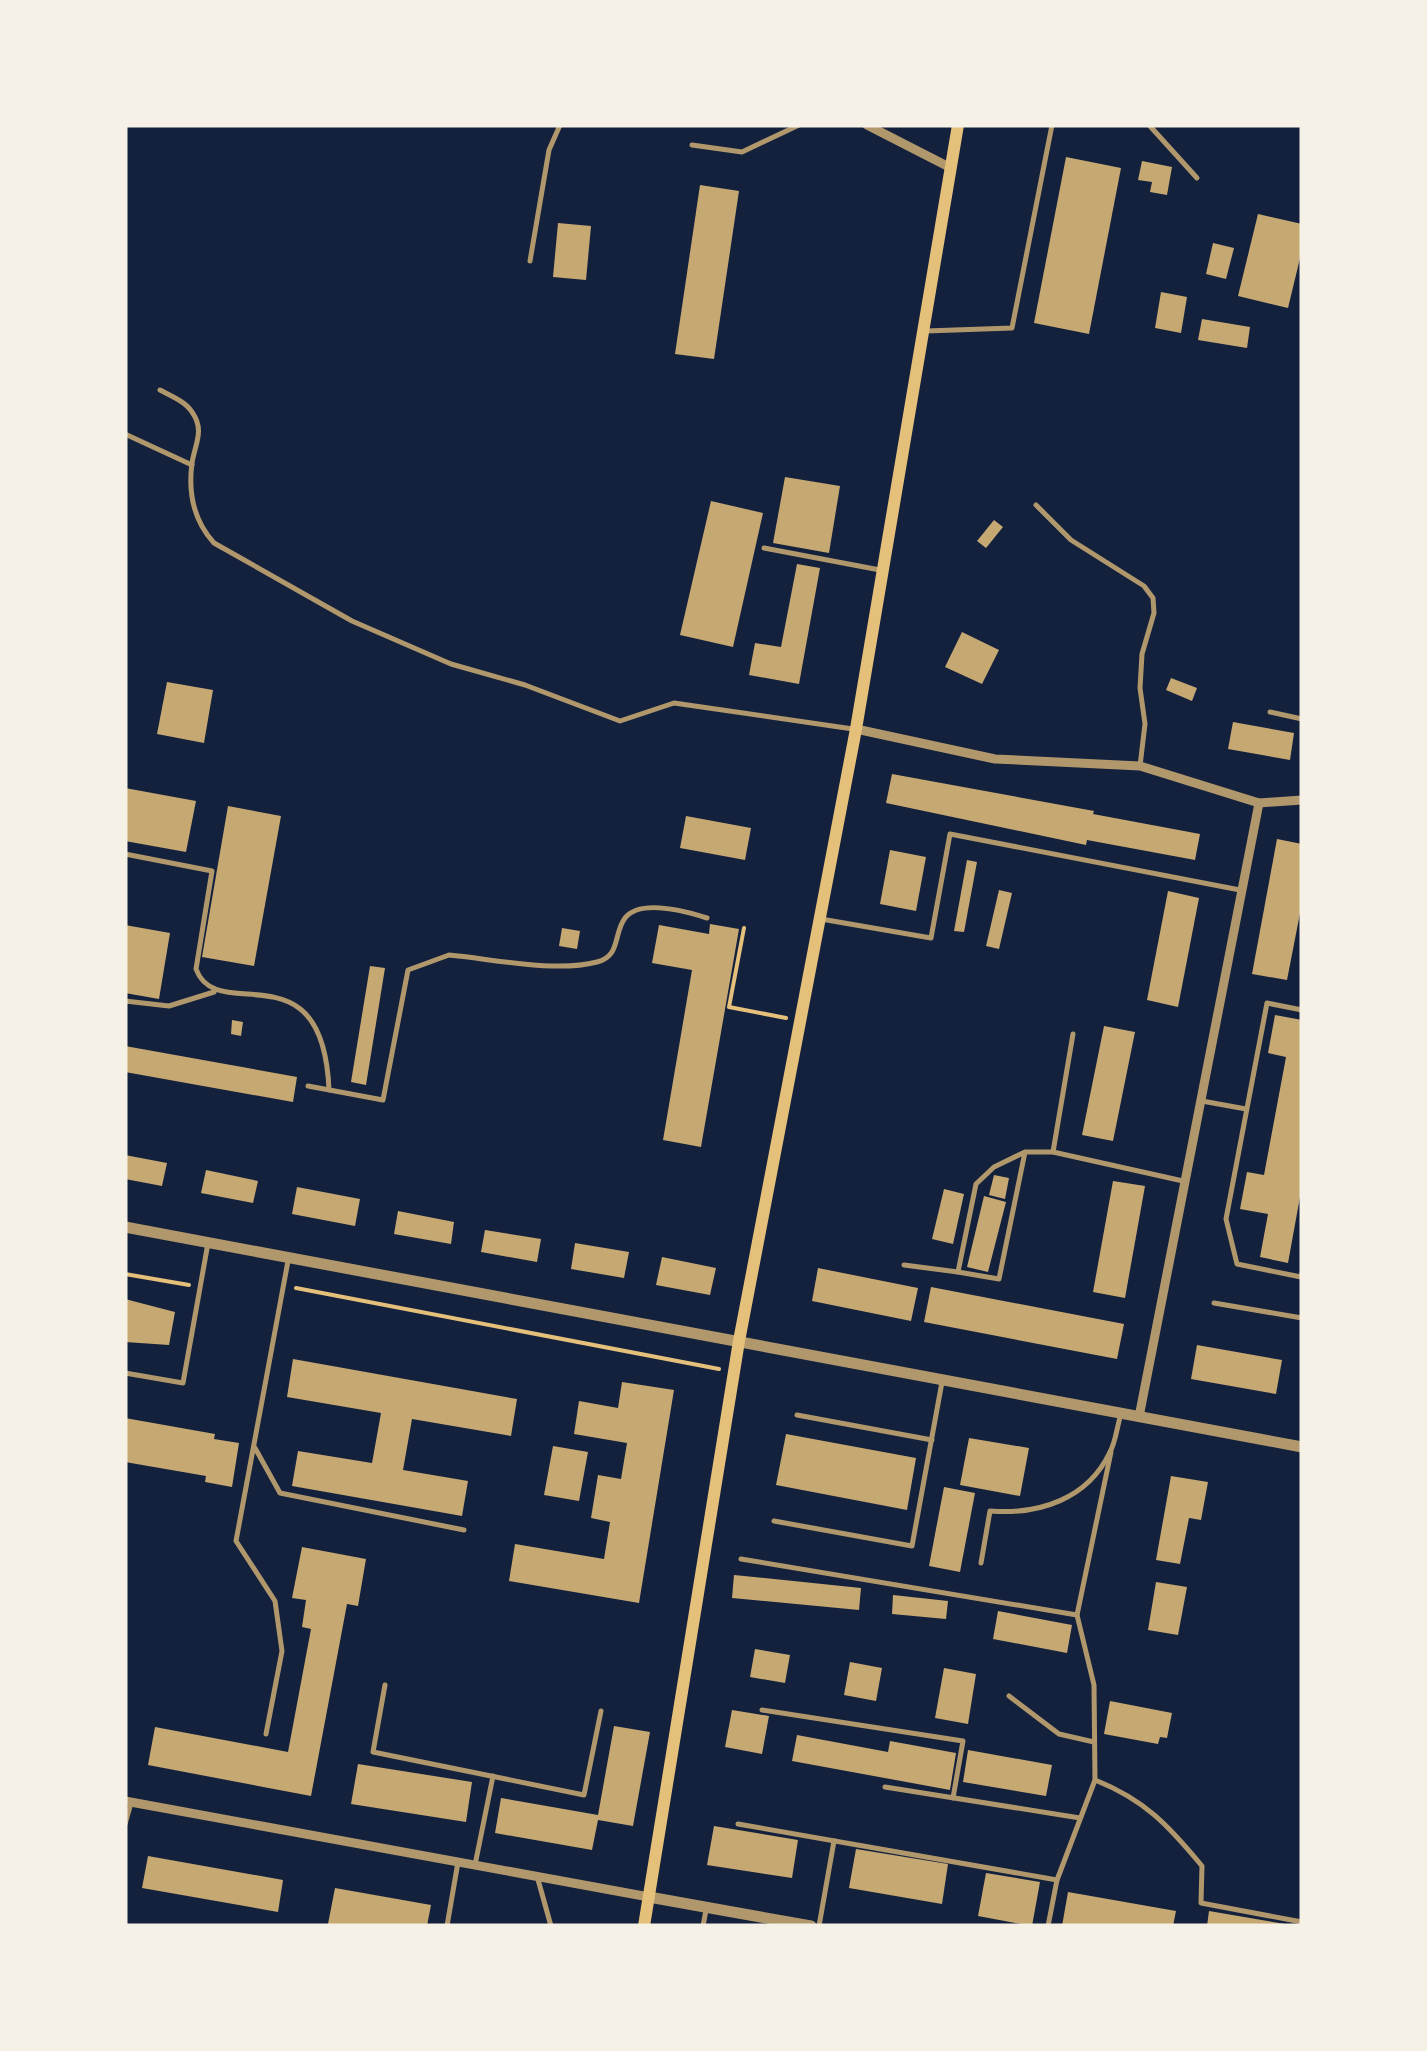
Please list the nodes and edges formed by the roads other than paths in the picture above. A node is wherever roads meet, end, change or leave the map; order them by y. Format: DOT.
graph roads {
  1 [pos="560,125"];
  2 [pos="798,125"];
  3 [pos="867,125"];
  4 [pos="958,125"];
  5 [pos="1052,125"];
  6 [pos="1149,125"];
  7 [pos="692,145"];
  8 [pos="951,168"];
  9 [pos="1198,178"];
  10 [pos="530,262"];
  11 [pos="923,331"];
  12 [pos="160,390"];
  13 [pos="125,434"];
  14 [pos="192,465"];
  15 [pos="1036,505"];
  16 [pos="764,548"];
  17 [pos="883,570"];
  18 [pos="1270,712"];
  19 [pos="1302,719"];
  20 [pos="856,730"];
  21 [pos="1140,766"];
  22 [pos="1302,800"];
  23 [pos="1259,803"];
  24 [pos="125,854"];
  25 [pos="1240,890"];
  26 [pos="708,918"];
  27 [pos="820,918"];
  28 [pos="216,992"];
  29 [pos="125,1001"];
  30 [pos="1302,1010"];
  31 [pos="1073,1034"];
  32 [pos="308,1086"];
  33 [pos="328,1090"];
  34 [pos="1202,1102"];
  35 [pos="1246,1109"];
  36 [pos="1025,1152"];
  37 [pos="1053,1152"];
  38 [pos="1186,1182"];
  39 [pos="125,1227"];
  40 [pos="208,1242"];
  41 [pos="288,1258"];
  42 [pos="904,1265"];
  43 [pos="958,1272"];
  44 [pos="1302,1273"];
  45 [pos="1214,1303"];
  46 [pos="1302,1318"];
  47 [pos="738,1341"];
  48 [pos="125,1373"];
  49 [pos="942,1381"];
  50 [pos="1121,1414"];
  51 [pos="797,1415"];
  52 [pos="1139,1416"];
  53 [pos="932,1440"];
  54 [pos="254,1445"];
  55 [pos="1302,1447"];
  56 [pos="1110,1452"];
  57 [pos="774,1521"];
  58 [pos="464,1530"];
  59 [pos="741,1559"];
  60 [pos="981,1563"];
  61 [pos="1076,1616"];
  62 [pos="385,1685"];
  63 [pos="1009,1696"];
  64 [pos="762,1710"];
  65 [pos="602,1711"];
  66 [pos="266,1734"];
  67 [pos="1094,1742"];
  68 [pos="493,1776"];
  69 [pos="1095,1780"];
  70 [pos="884,1788"];
  71 [pos="953,1798"];
  72 [pos="128,1802"];
  73 [pos="1080,1818"];
  74 [pos="125,1824"];
  75 [pos="738,1824"];
  76 [pos="834,1841"];
  77 [pos="458,1862"];
  78 [pos="475,1865"];
  79 [pos="536,1876"];
  80 [pos="1057,1880"];
  81 [pos="649,1896"];
  82 [pos="707,1907"];
  83 [pos="1302,1922"];
  84 [pos="447,1926"];
  85 [pos="551,1926"];
  86 [pos="644,1926"];
  87 [pos="703,1926"];
  88 [pos="811,1926"];
  89 [pos="819,1926"];
  90 [pos="1048,1926"];
  1 -- 10 [label="lane"];
  2 -- 7 [label="lane"];
  3 -- 8 [label="street"];
  4 -- 8 [label="main road"];
  5 -- 11 [label="lane"];
  6 -- 9 [label="lane"];
  8 -- 11 [label="main road"];
  11 -- 17 [label="main road"];
  12 -- 14 [label="lane"];
  13 -- 14 [label="lane"];
  14 -- 20 [label="lane"];
  15 -- 21 [label="lane"];
  16 -- 17 [label="lane"];
  17 -- 20 [label="main road"];
  18 -- 19 [label="lane"];
  20 -- 21 [label="street"];
  20 -- 27 [label="main road"];
  21 -- 23 [label="street"];
  22 -- 23 [label="street"];
  23 -- 25 [label="street"];
  24 -- 28 [label="lane"];
  25 -- 27 [label="lane"];
  25 -- 34 [label="street"];
  26 -- 33 [label="lane"];
  27 -- 47 [label="main road"];
  28 -- 29 [label="lane"];
  28 -- 33 [label="lane"];
  30 -- 35 [label="lane"];
  31 -- 37 [label="lane"];
  32 -- 33 [label="lane"];
  34 -- 35 [label="lane"];
  34 -- 38 [label="street"];
  35 -- 44 [label="lane"];
  36 -- 37 [label="lane"];
  36 -- 43 [label="lane"];
  36 -- 43 [label="lane"];
  37 -- 38 [label="lane"];
  38 -- 52 [label="street"];
  39 -- 40 [label="street"];
  40 -- 41 [label="street"];
  40 -- 48 [label="lane"];
  41 -- 47 [label="street"];
  41 -- 54 [label="lane"];
  42 -- 43 [label="lane"];
  45 -- 46 [label="lane"];
  47 -- 49 [label="street"];
  47 -- 81 [label="main road"];
  49 -- 50 [label="street"];
  49 -- 53 [label="lane"];
  50 -- 52 [label="street"];
  50 -- 56 [label="lane"];
  51 -- 53 [label="lane"];
  52 -- 55 [label="street"];
  53 -- 57 [label="lane"];
  54 -- 58 [label="lane"];
  54 -- 66 [label="lane"];
  56 -- 60 [label="lane"];
  56 -- 61 [label="lane"];
  59 -- 61 [label="lane"];
  61 -- 67 [label="lane"];
  62 -- 68 [label="lane"];
  63 -- 67 [label="lane"];
  64 -- 71 [label="lane"];
  65 -- 68 [label="lane"];
  67 -- 69 [label="lane"];
  68 -- 78 [label="lane"];
  69 -- 73 [label="lane"];
  69 -- 83 [label="lane"];
  70 -- 71 [label="lane"];
  71 -- 73 [label="lane"];
  72 -- 74 [label="lane"];
  72 -- 77 [label="street"];
  73 -- 80 [label="lane"];
  75 -- 76 [label="lane"];
  76 -- 80 [label="lane"];
  76 -- 89 [label="lane"];
  77 -- 78 [label="street"];
  77 -- 84 [label="lane"];
  78 -- 79 [label="street"];
  79 -- 81 [label="street"];
  79 -- 85 [label="lane"];
  80 -- 90 [label="lane"];
  81 -- 82 [label="street"];
  81 -- 86 [label="main road"];
  82 -- 87 [label="lane"];
  82 -- 88 [label="street"];
}
